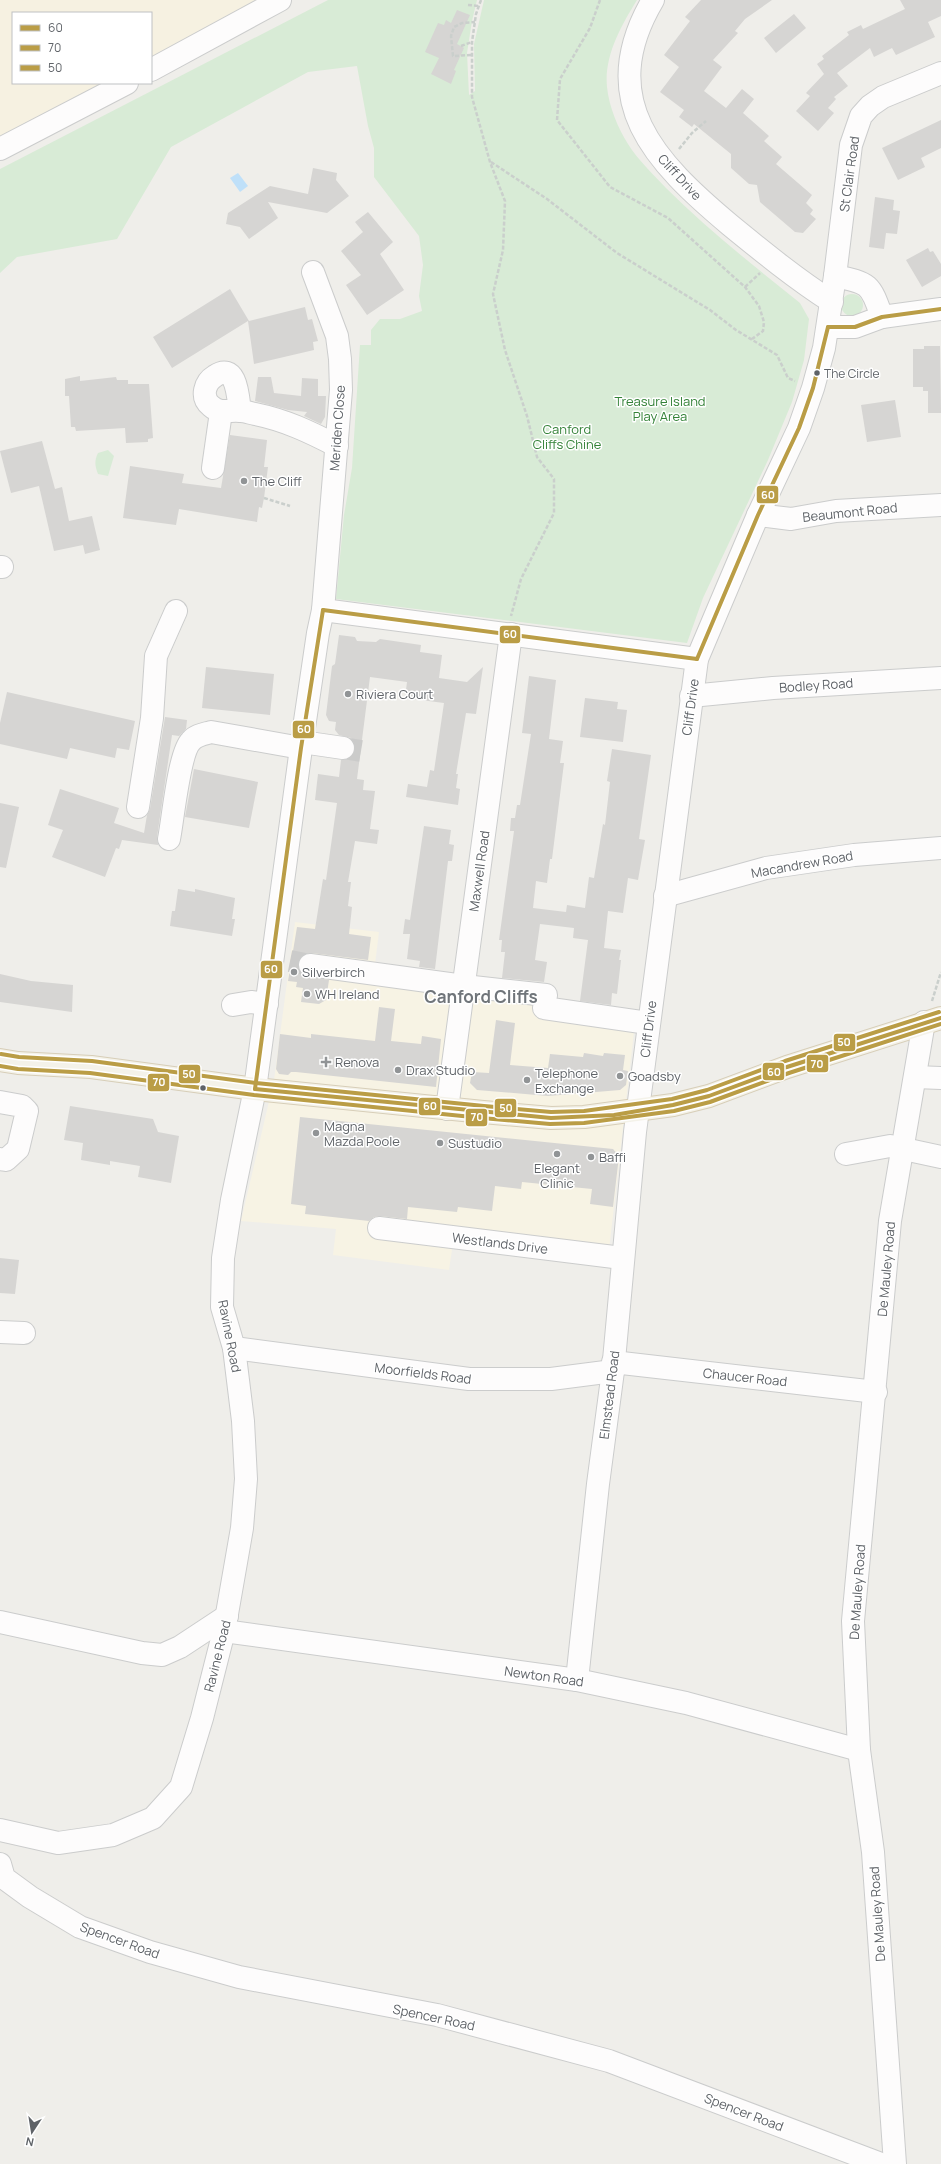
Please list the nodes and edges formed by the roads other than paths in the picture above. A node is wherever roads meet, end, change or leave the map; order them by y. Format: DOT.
graph roads {
  1 [pos="280,0"];
  2 [pos="653,0"];
  3 [pos="152,69"];
  4 [pos="941,73"];
  5 [pos="125,84"];
  6 [pos="0,149"];
  7 [pos="313,272"];
  8 [pos="834,276"];
  9 [pos="832,302"];
  10 [pos="941,309"];
  11 [pos="882,317"];
  12 [pos="828,327"];
  13 [pos="337,446"];
  14 [pos="213,468"];
  15 [pos="941,505"];
  16 [pos="758,515"];
  17 [pos="321,602"];
  18 [pos="176,611"];
  19 [pos="512,634"];
  20 [pos="697,659"];
  21 [pos="941,678"];
  22 [pos="691,696"];
  23 [pos="301,745"];
  24 [pos="343,748"];
  25 [pos="138,807"];
  26 [pos="169,839"];
  27 [pos="941,848"];
  28 [pos="665,896"];
  29 [pos="291,962"];
  30 [pos="464,986"];
  31 [pos="267,1004"];
  32 [pos="233,1005"];
  33 [pos="933,1020"];
  34 [pos="648,1023"];
  35 [pos="0,1060"];
  36 [pos="915,1077"];
  37 [pos="941,1078"];
  38 [pos="255,1089"];
  39 [pos="0,1102"];
  40 [pos="447,1109"];
  41 [pos="637,1110"];
  42 [pos="903,1149"];
  43 [pos="846,1154"];
  44 [pos="0,1158"];
  45 [pos="941,1158"];
  46 [pos="379,1228"];
  47 [pos="622,1258"];
  48 [pos="0,1332"];
  49 [pos="24,1333"];
  50 [pos="234,1348"];
  51 [pos="613,1366"];
  52 [pos="876,1392"];
  53 [pos="0,1622"];
  54 [pos="225,1624"];
  55 [pos="577,1680"];
  56 [pos="859,1750"];
  57 [pos="0,1830"];
  58 [pos="0,1864"];
  59 [pos="882,2164"];
  60 [pos="895,2164"];
  1 -- 3 [label="street"];
  2 -- 9 [label="street, Cliff Drive"];
  4 -- 8 [label="street, St Clair Road"];
  5 -- 6 [label="street"];
  7 -- 13 [label="street, Meriden Close"];
  8 -- 9 [label="street"];
  8 -- 11 [label="street"];
  9 -- 12 [label="street"];
  10 -- 11 [label="street"];
  11 -- 12 [label="street"];
  12 -- 16 [label="street, Cliff Drive"];
  13 -- 14 [label="street"];
  13 -- 17 [label="street, Meriden Close"];
  15 -- 16 [label="street, Beaumont Road"];
  16 -- 20 [label="street, Cliff Drive"];
  17 -- 19 [label="street"];
  17 -- 23 [label="street, Ravine Road"];
  18 -- 25 [label="street"];
  19 -- 20 [label="street"];
  19 -- 30 [label="street, Maxwell Road"];
  20 -- 22 [label="street, Cliff Drive"];
  21 -- 22 [label="street, Bodley Road"];
  22 -- 28 [label="street, Cliff Drive"];
  23 -- 24 [label="street"];
  23 -- 26 [label="street"];
  23 -- 29 [label="street, Ravine Road"];
  27 -- 28 [label="street, Macandrew Road"];
  28 -- 34 [label="street, Cliff Drive"];
  29 -- 30 [label="street"];
  29 -- 31 [label="street, Ravine Road"];
  30 -- 34 [label="street"];
  30 -- 40 [label="street, Maxwell Road"];
  31 -- 32 [label="street"];
  31 -- 38 [label="street, Ravine Road"];
  33 -- 36 [label="street, De Mauley Road"];
  33 -- 41 [label="main road"];
  34 -- 41 [label="street, Cliff Drive"];
  35 -- 38 [label="main road"];
  36 -- 37 [label="street"];
  36 -- 42 [label="street, De Mauley Road"];
  38 -- 40 [label="main road"];
  38 -- 50 [label="street, Ravine Road"];
  39 -- 44 [label="street"];
  40 -- 41 [label="main road"];
  41 -- 47 [label="street, Elmstead Road"];
  42 -- 43 [label="street"];
  42 -- 45 [label="street"];
  42 -- 52 [label="street, De Mauley Road"];
  46 -- 47 [label="street, Westlands Drive"];
  47 -- 51 [label="street, Elmstead Road"];
  48 -- 49 [label="street"];
  50 -- 51 [label="street, Moorfields Road"];
  50 -- 54 [label="street, Ravine Road"];
  51 -- 52 [label="street, Chaucer Road"];
  51 -- 55 [label="street, Elmstead Road"];
  52 -- 56 [label="street, De Mauley Road"];
  53 -- 54 [label="street"];
  54 -- 55 [label="street, Newton Road"];
  54 -- 57 [label="street, Ravine Road"];
  55 -- 56 [label="street, Newton Road"];
  56 -- 60 [label="street, De Mauley Road"];
  58 -- 59 [label="street, Spencer Road"];
}
